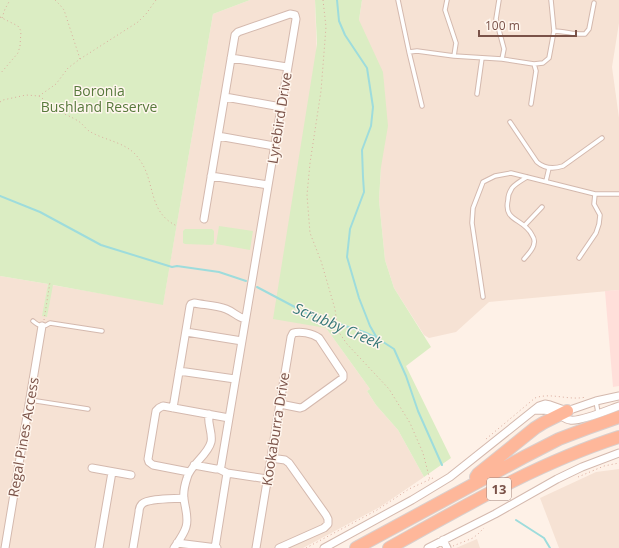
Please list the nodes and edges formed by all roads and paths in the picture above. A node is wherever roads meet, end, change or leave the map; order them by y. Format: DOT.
graph roads {
  1 [pos="10,0"];
  2 [pos="55,0"];
  3 [pos="156,0"];
  4 [pos="323,0"];
  5 [pos="398,0"];
  6 [pos="447,0"];
  7 [pos="499,0"];
  8 [pos="551,0"];
  9 [pos="594,3"];
  10 [pos="1,18"];
  11 [pos="554,31"];
  12 [pos="409,52"];
  13 [pos="454,56"];
  14 [pos="231,58"];
  15 [pos="482,58"];
  16 [pos="502,58"];
  17 [pos="80,59"];
  18 [pos="534,64"];
  19 [pos="288,67"];
  20 [pos="0,74"];
  21 [pos="477,94"];
  22 [pos="39,96"];
  23 [pos="225,97"];
  24 [pos="0,102"];
  25 [pos="531,104"];
  26 [pos="422,106"];
  27 [pos="281,107"];
  28 [pos="510,122"];
  29 [pos="218,136"];
  30 [pos="602,138"];
  31 [pos="274,146"];
  32 [pos="549,168"];
  33 [pos="211,176"];
  34 [pos="527,177"];
  35 [pos="546,181"];
  36 [pos="268,185"];
  37 [pos="595,194"];
  38 [pos="619,194"];
  39 [pos="542,207"];
  40 [pos="204,219"];
  41 [pos="525,225"];
  42 [pos="177,226"];
  43 [pos="524,258"];
  44 [pos="578,258"];
  45 [pos="50,282"];
  46 [pos="483,297"];
  47 [pos="246,319"];
  48 [pos="33,321"];
  49 [pos="42,326"];
  50 [pos="102,331"];
  51 [pos="186,332"];
  52 [pos="242,341"];
  53 [pos="179,370"];
  54 [pos="235,379"];
  55 [pos="619,396"];
  56 [pos="30,400"];
  57 [pos="596,401"];
  58 [pos="280,404"];
  59 [pos="619,406"];
  60 [pos="173,408"];
  61 [pos="88,409"];
  62 [pos="563,413"];
  63 [pos="598,413"];
  64 [pos="208,414"];
  65 [pos="619,417"];
  66 [pos="229,418"];
  67 [pos="619,437"];
  68 [pos="619,453"];
  69 [pos="271,458"];
  70 [pos="619,463"];
  71 [pos="194,465"];
  72 [pos="92,468"];
  73 [pos="219,468"];
  74 [pos="112,472"];
  75 [pos="189,472"];
  76 [pos="227,473"];
  77 [pos="132,475"];
  78 [pos="579,477"];
  79 [pos="267,479"];
  80 [pos="472,485"];
  81 [pos="184,498"];
  82 [pos="485,527"];
  83 [pos="444,540"];
  84 [pos="176,545"];
  85 [pos="5,548"];
  86 [pos="99,548"];
  87 [pos="134,548"];
  88 [pos="216,548"];
  89 [pos="256,548"];
  90 [pos="279,548"];
  91 [pos="306,548"];
  92 [pos="324,548"];
  93 [pos="356,548"];
  94 [pos="389,548"];
  95 [pos="428,548"];
  96 [pos="448,548"];
  1 -- 10 [label="path"];
  2 -- 17 [label="path"];
  3 -- 17 [label="path"];
  4 -- 91 [label="path"];
  5 -- 12 [label="lane"];
  6 -- 13 [label="lane"];
  7 -- 16 [label="lane"];
  8 -- 11 [label="lane"];
  9 -- 11 [label="lane"];
  10 -- 20 [label="path"];
  11 -- 18 [label="lane"];
  12 -- 13 [label="lane"];
  12 -- 26 [label="lane"];
  13 -- 15 [label="lane"];
  14 -- 19 [label="street"];
  14 -- 19 [label="street, Lyrebird Drive"];
  14 -- 23 [label="street, Lyrebird Drive"];
  15 -- 16 [label="lane"];
  15 -- 21 [label="lane"];
  16 -- 18 [label="lane"];
  17 -- 22 [label="path"];
  18 -- 25 [label="lane"];
  19 -- 27 [label="street, Lyrebird Drive"];
  22 -- 24 [label="path"];
  22 -- 42 [label="path"];
  23 -- 27 [label="street"];
  23 -- 29 [label="street, Lyrebird Drive"];
  27 -- 31 [label="street, Lyrebird Drive"];
  28 -- 32 [label="lane"];
  29 -- 31 [label="street"];
  29 -- 33 [label="street, Lyrebird Drive"];
  30 -- 32 [label="lane"];
  31 -- 36 [label="street, Lyrebird Drive"];
  32 -- 35 [label="lane"];
  33 -- 36 [label="street"];
  33 -- 40 [label="street, Lyrebird Drive"];
  34 -- 35 [label="lane"];
  34 -- 41 [label="lane"];
  34 -- 46 [label="lane"];
  35 -- 37 [label="lane"];
  36 -- 47 [label="street, Lyrebird Drive"];
  37 -- 38 [label="lane"];
  37 -- 44 [label="lane"];
  39 -- 41 [label="lane"];
  41 -- 43 [label="lane"];
  45 -- 49 [label="path"];
  47 -- 51 [label="street"];
  47 -- 52 [label="street, Lyrebird Drive"];
  48 -- 49 [label="lane"];
  49 -- 50 [label="lane"];
  49 -- 56 [label="street, Regal Pines Access"];
  51 -- 52 [label="street"];
  51 -- 53 [label="street"];
  52 -- 54 [label="street, Lyrebird Drive"];
  53 -- 54 [label="street"];
  53 -- 60 [label="street"];
  54 -- 66 [label="street, Lyrebird Drive"];
  55 -- 57 [label="street"];
  56 -- 61 [label="lane"];
  56 -- 85 [label="street, Regal Pines Access"];
  57 -- 62 [label="street"];
  57 -- 63 [label="lane"];
  58 -- 58 [label="street, Kookaburra Drive"];
  58 -- 69 [label="street, Kookaburra Drive"];
  59 -- 63 [label="street"];
  60 -- 64 [label="street"];
  60 -- 75 [label="street"];
  62 -- 63 [label="street"];
  62 -- 80 [label="highway"];
  62 -- 92 [label="street"];
  64 -- 66 [label="street"];
  64 -- 71 [label="street"];
  65 -- 80 [label="highway, 13"];
  66 -- 73 [label="street, Lyrebird Drive"];
  67 -- 94 [label="highway, 13"];
  68 -- 83 [label="street"];
  69 -- 79 [label="street, Kookaburra Drive"];
  69 -- 90 [label="street"];
  70 -- 78 [label="path"];
  71 -- 73 [label="street"];
  71 -- 75 [label="street"];
  72 -- 74 [label="street"];
  73 -- 76 [label="street"];
  74 -- 77 [label="street"];
  74 -- 86 [label="street"];
  75 -- 81 [label="street"];
  76 -- 79 [label="street"];
  76 -- 88 [label="street"];
  79 -- 89 [label="street, Kookaburra Drive"];
  80 -- 93 [label="highway, 13"];
  81 -- 84 [label="street"];
  81 -- 87 [label="street"];
  82 -- 96 [label="path"];
  83 -- 95 [label="street"];
  83 -- 96 [label="street"];
  84 -- 88 [label="street"];
}
